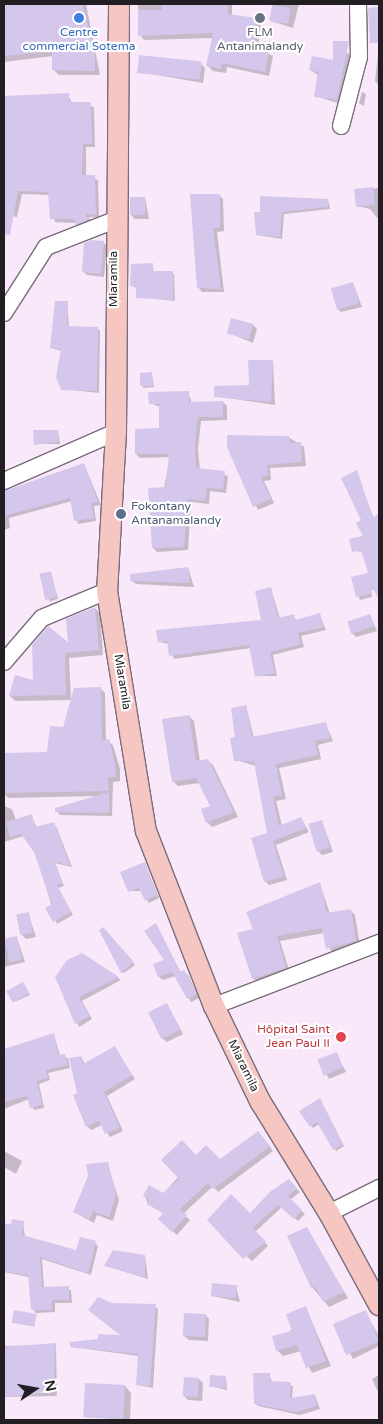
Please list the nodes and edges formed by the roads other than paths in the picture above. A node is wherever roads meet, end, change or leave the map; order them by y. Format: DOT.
graph roads {
  1 [pos="119,4"];
  2 [pos="358,4"];
  3 [pos="341,126"];
  4 [pos="114,220"];
  5 [pos="4,313"];
  6 [pos="116,432"];
  7 [pos="4,481"];
  8 [pos="107,591"];
  9 [pos="4,662"];
  10 [pos="379,943"];
  11 [pos="214,1006"];
  12 [pos="379,1188"];
  13 [pos="329,1212"];
  14 [pos="379,1305"];
  1 -- 4 [label="main road, Miaramila"];
  2 -- 3 [label="street"];
  4 -- 5 [label="street"];
  4 -- 6 [label="main road, Miaramila"];
  6 -- 7 [label="street"];
  6 -- 8 [label="main road, Miaramila"];
  8 -- 9 [label="street"];
  8 -- 11 [label="main road, Miaramila"];
  10 -- 11 [label="street"];
  11 -- 13 [label="main road, Miaramila"];
  12 -- 13 [label="street"];
  13 -- 14 [label="main road, Miaramila"];
}
